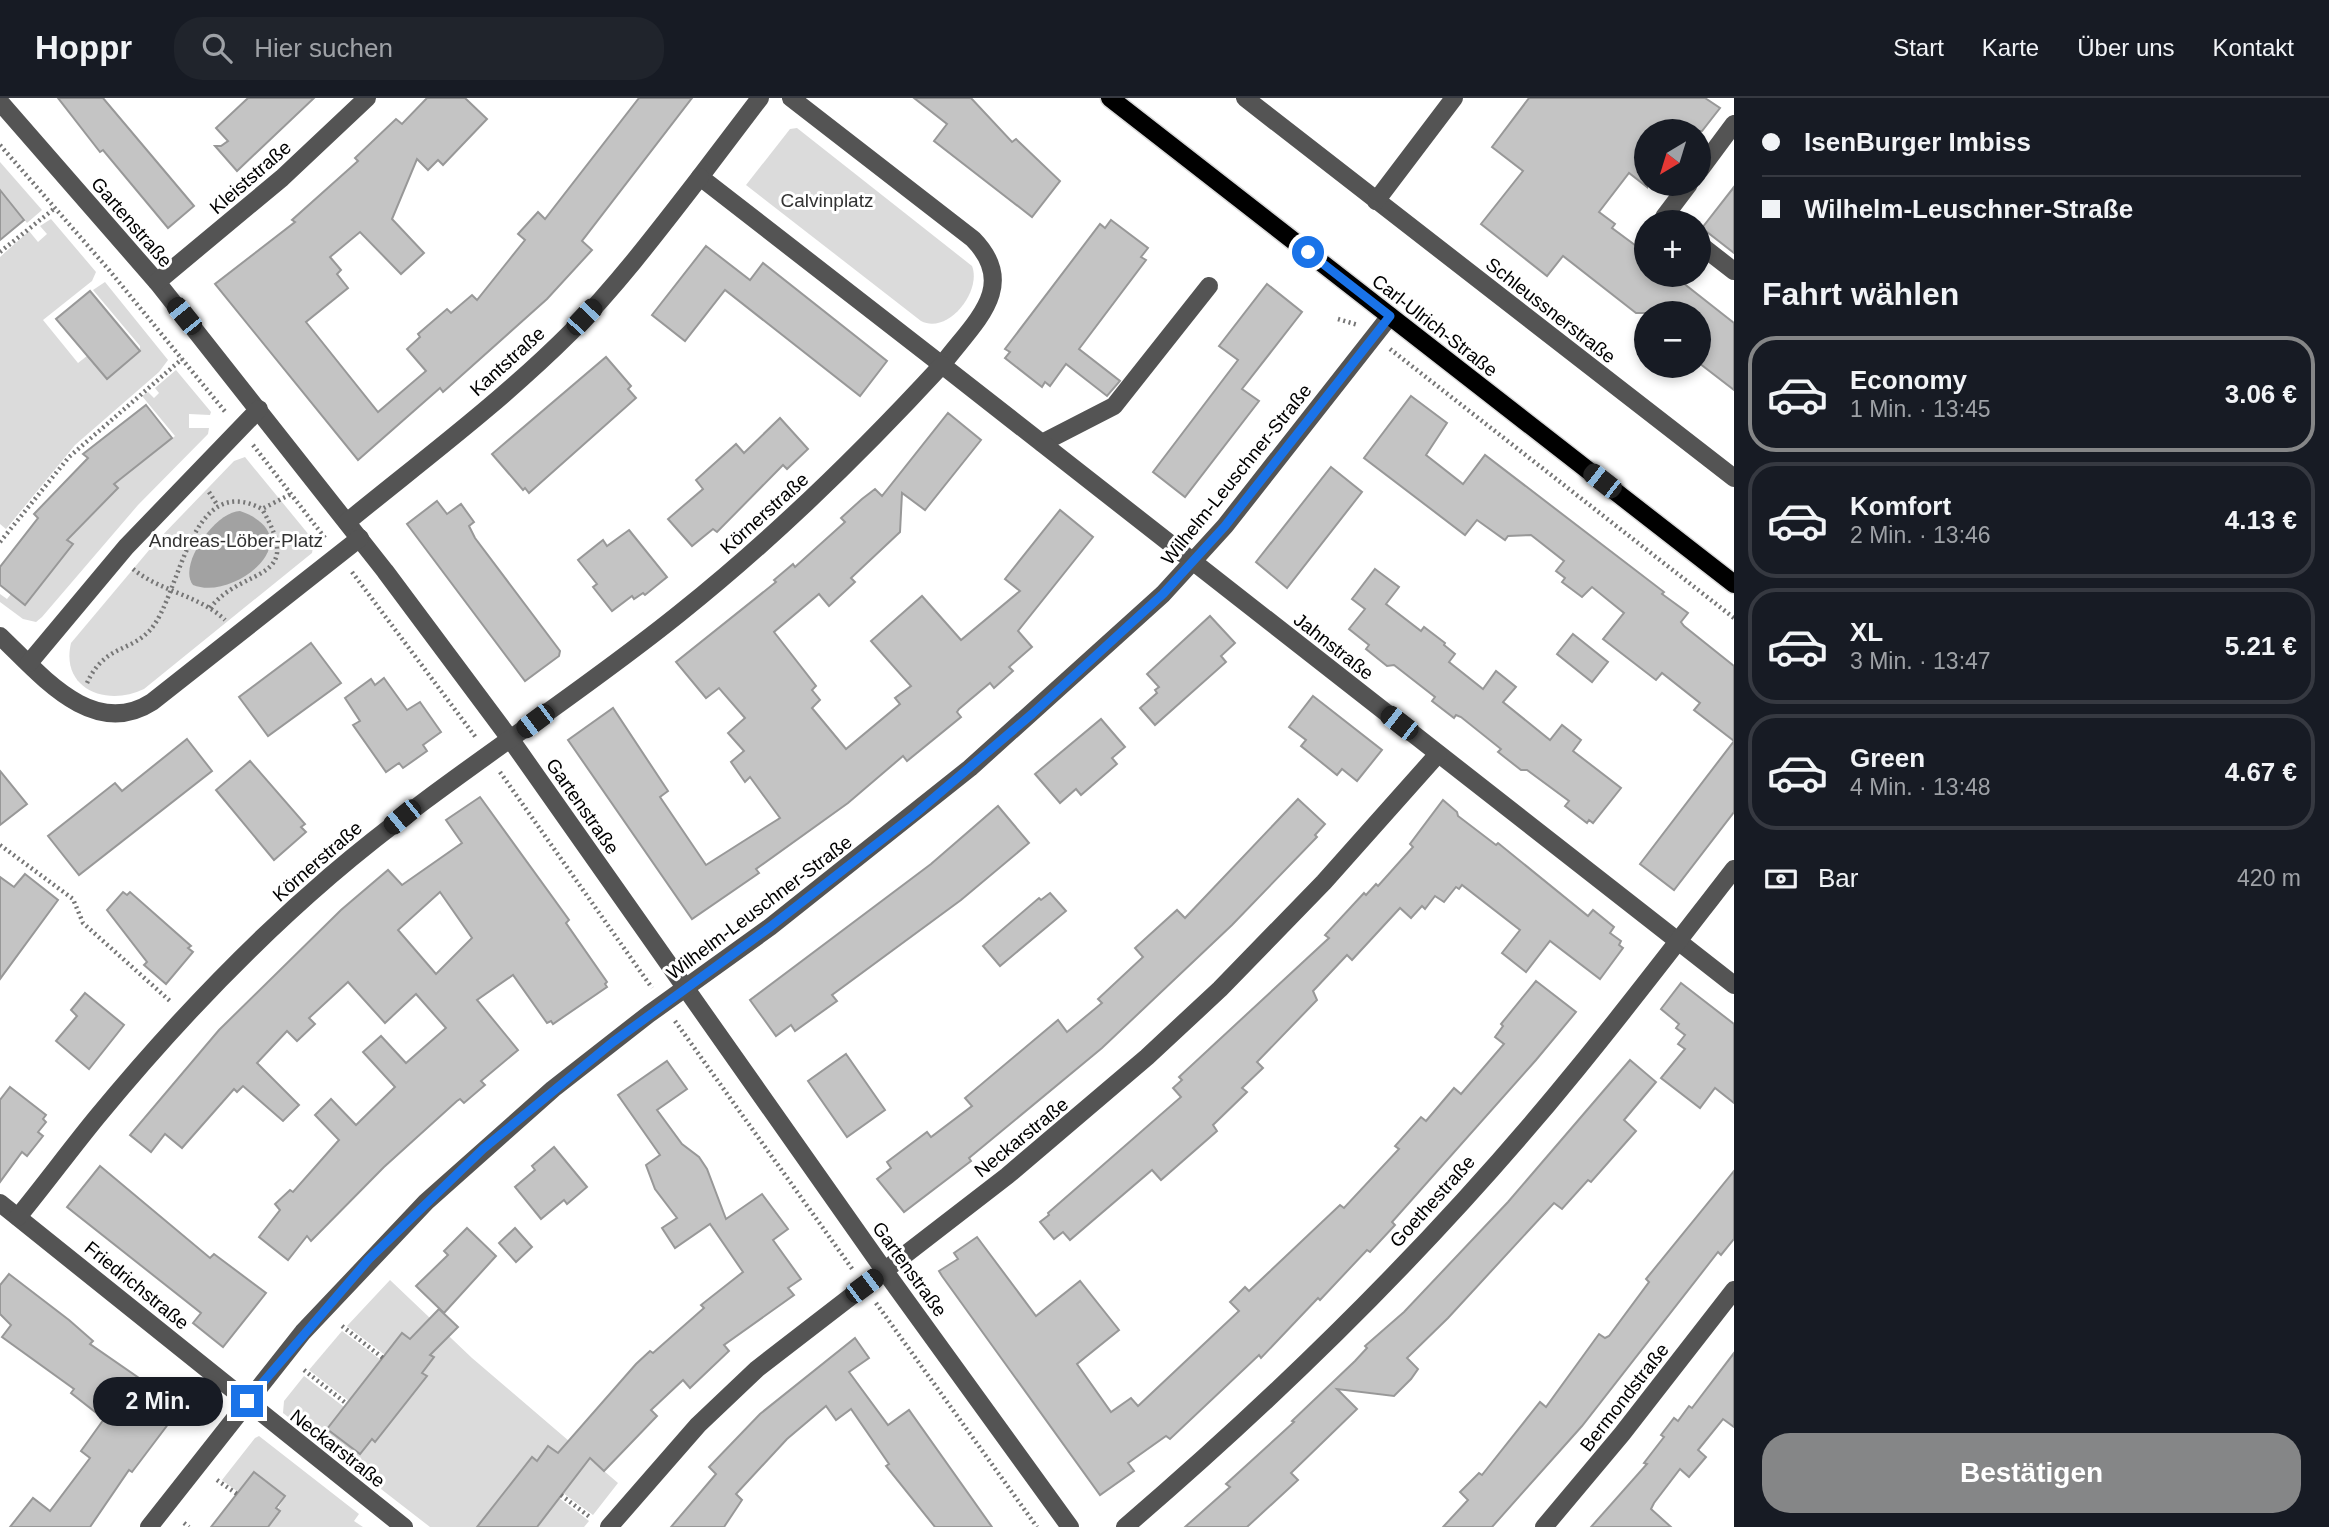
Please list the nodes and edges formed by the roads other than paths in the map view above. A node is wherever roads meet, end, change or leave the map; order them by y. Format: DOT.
graph roads {
  1 [pos="367,98"];
  2 [pos="760,98"];
  3 [pos="791,98"];
  4 [pos="1110,98"];
  5 [pos="1245,98"];
  6 [pos="1454,98"];
  7 [pos="0,102"];
  8 [pos="1734,124"];
  9 [pos="1712,154"];
  10 [pos="700,177"];
  11 [pos="1680,196"];
  12 [pos="1376,201"];
  13 [pos="1669,210"];
  14 [pos="1711,253"];
  15 [pos="1734,271"];
  16 [pos="157,282"];
  17 [pos="1209,286"];
  18 [pos="1390,316"];
  19 [pos="942,365"];
  20 [pos="259,409"];
  21 [pos="1042,443"];
  22 [pos="1733,476"];
  23 [pos="347,522"];
  24 [pos="360,538"];
  25 [pos="1194,562"];
  26 [pos="1734,584"];
  27 [pos="0,636"];
  28 [pos="29,663"];
  29 [pos="510,740"];
  30 [pos="1438,754"];
  31 [pos="1734,869"];
  32 [pos="1677,941"];
  33 [pos="1734,985"];
  34 [pos="686,987"];
  35 [pos="0,1203"];
  36 [pos="18,1217"];
  37 [pos="884,1270"];
  38 [pos="1734,1290"];
  39 [pos="247,1401"];
  40 [pos="602,1524"];
  41 [pos="149,1527"];
  42 [pos="404,1527"];
  43 [pos="1070,1527"];
  44 [pos="1125,1527"];
  45 [pos="1544,1527"];
  1 -- 16 [label="street, Kleiststraße"];
  2 -- 10 [label="street"];
  3 -- 19 [label="street"];
  4 -- 18 [label="main road, Carl-Ulrich-Straße"];
  5 -- 12 [label="street, Schleussnerstraße"];
  6 -- 12 [label="street"];
  7 -- 16 [label="street, Gartenstraße"];
  8 -- 9 [label="street"];
  10 -- 19 [label="street"];
  10 -- 23 [label="street, Kantstraße"];
  11 -- 13 [label="street"];
  12 -- 22 [label="street, Schleussnerstraße"];
  14 -- 15 [label="street"];
  16 -- 20 [label="street, Gartenstraße"];
  17 -- 21 [label="street"];
  18 -- 25 [label="street, Wilhelm-Leuschner-Straße"];
  18 -- 26 [label="main road, Carl-Ulrich-Straße"];
  19 -- 21 [label="street, Jahnstraße"];
  19 -- 29 [label="street, Körnerstraße"];
  20 -- 23 [label="street, Gartenstraße"];
  20 -- 28 [label="street"];
  21 -- 25 [label="street, Jahnstraße"];
  23 -- 24 [label="street, Gartenstraße"];
  24 -- 28 [label="street"];
  24 -- 29 [label="street, Gartenstraße"];
  25 -- 30 [label="street, Jahnstraße"];
  25 -- 34 [label="street, Wilhelm-Leuschner-Straße"];
  27 -- 28 [label="street"];
  29 -- 34 [label="street, Gartenstraße"];
  29 -- 36 [label="street, Körnerstraße"];
  30 -- 32 [label="street, Jahnstraße"];
  30 -- 37 [label="street, Neckarstraße"];
  31 -- 32 [label="street, Goethestraße"];
  32 -- 33 [label="street, Jahnstraße"];
  32 -- 44 [label="street, Goethestraße"];
  34 -- 37 [label="street, Gartenstraße"];
  34 -- 39 [label="street, Wilhelm-Leuschner-Straße"];
  35 -- 36 [label="street, Friedrichstraße"];
  36 -- 39 [label="street, Friedrichstraße"];
  37 -- 40 [label="street, Neckarstraße"];
  37 -- 43 [label="street, Gartenstraße"];
  38 -- 45 [label="street, Bermondstraße"];
  39 -- 41 [label="street, Wilhelm-Leuschner-Straße"];
  39 -- 42 [label="street, Neckarstraße"];
}
